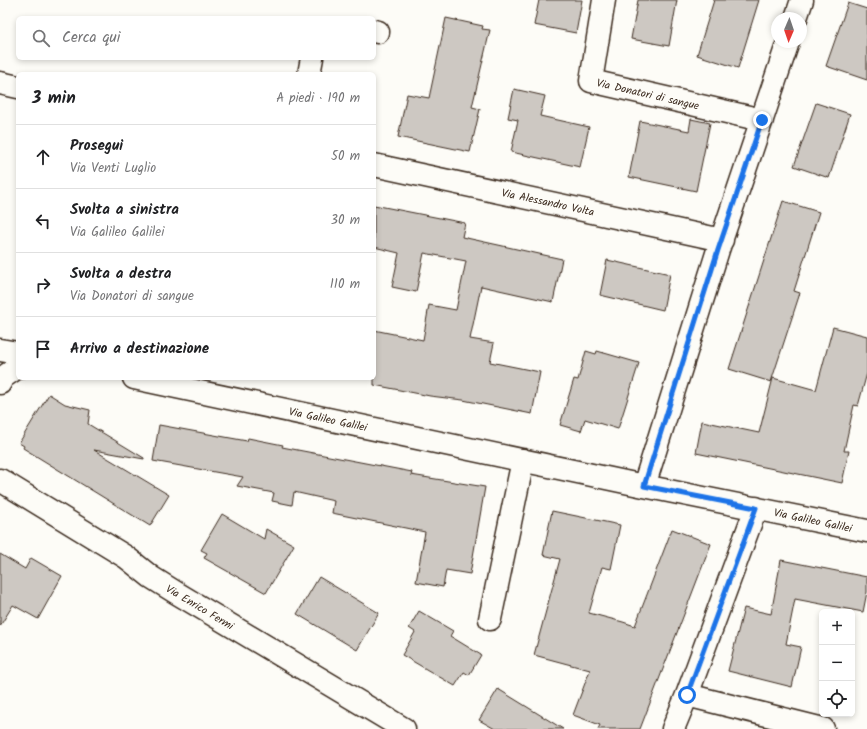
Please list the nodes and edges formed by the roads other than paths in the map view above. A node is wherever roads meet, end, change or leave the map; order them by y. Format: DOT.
graph roads {
  1 [pos="604,0"];
  2 [pos="802,0"];
  3 [pos="798,12"];
  4 [pos="786,48"];
  5 [pos="312,60"];
  6 [pos="309,72"];
  7 [pos="0,83"];
  8 [pos="16,87"];
  9 [pos="762,120"];
  10 [pos="376,164"];
  11 [pos="722,240"];
  12 [pos="0,350"];
  13 [pos="16,353"];
  14 [pos="143,380"];
  15 [pos="523,460"];
  16 [pos="0,480"];
  17 [pos="644,486"];
  18 [pos="756,508"];
  19 [pos="866,528"];
  20 [pos="490,620"];
  21 [pos="687,695"];
  22 [pos="404,729"];
  23 [pos="673,729"];
  24 [pos="823,729"];
  1 -- 9 [label="street, Via Donatori di sangue"];
  2 -- 3 [label="street"];
  4 -- 9 [label="street"];
  5 -- 6 [label="street"];
  7 -- 8 [label="street"];
  9 -- 11 [label="street"];
  10 -- 11 [label="street, Via Alessandro Volta"];
  11 -- 17 [label="street"];
  12 -- 13 [label="street"];
  14 -- 15 [label="street, Via Galileo Galilei"];
  15 -- 17 [label="street, Via Galileo Galilei"];
  15 -- 20 [label="street"];
  16 -- 22 [label="street, Via Enrico Fermi"];
  17 -- 18 [label="street, Via Galileo Galilei"];
  18 -- 19 [label="street, Via Galileo Galilei"];
  18 -- 21 [label="street"];
  21 -- 23 [label="street"];
  21 -- 24 [label="street"];
}
